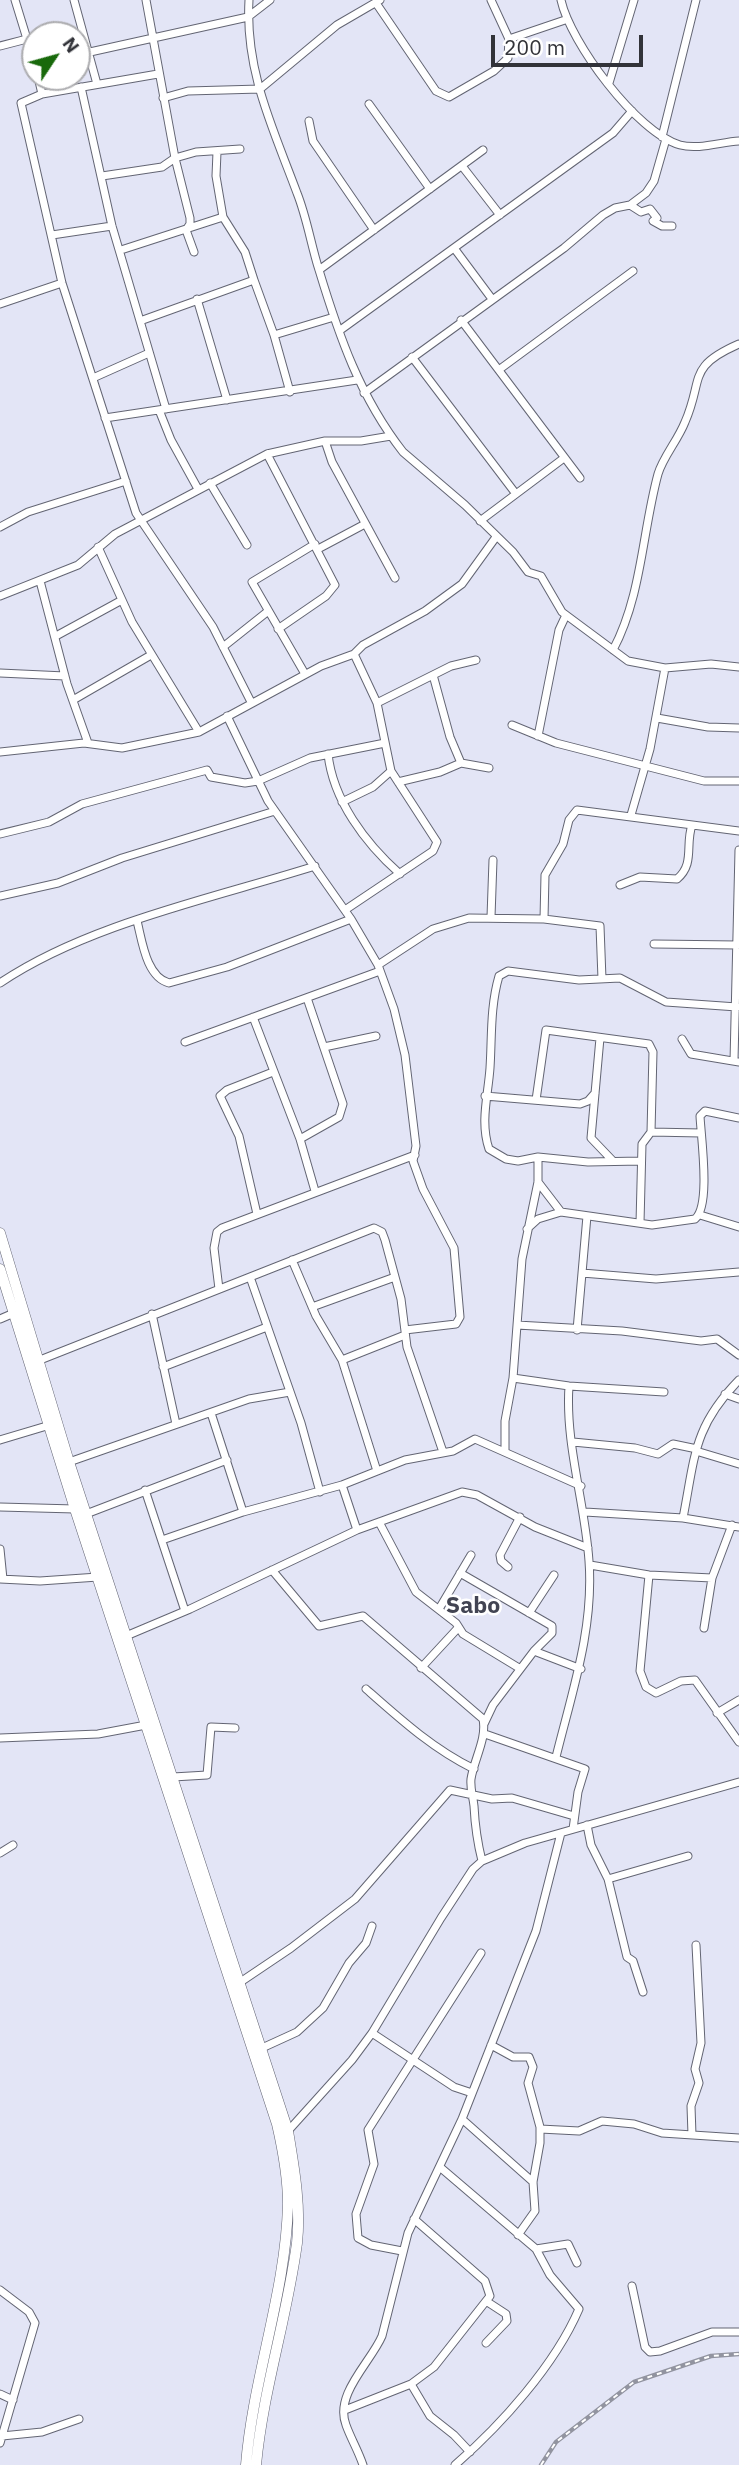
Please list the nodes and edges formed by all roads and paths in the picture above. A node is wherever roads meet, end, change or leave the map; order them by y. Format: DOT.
graph roads {
  1 [pos="15,0"];
  2 [pos="74,0"];
  3 [pos="146,0"];
  4 [pos="248,0"];
  5 [pos="270,0"];
  6 [pos="491,0"];
  7 [pos="561,0"];
  8 [pos="634,0"];
  9 [pos="696,0"];
  10 [pos="378,1"];
  11 [pos="248,18"];
  12 [pos="565,20"];
  13 [pos="21,21"];
  14 [pos="80,21"];
  15 [pos="152,36"];
  16 [pos="509,38"];
  17 [pos="21,41"];
  18 [pos="0,46"];
  19 [pos="91,52"];
  20 [pos="91,57"];
  21 [pos="158,74"];
  22 [pos="610,83"];
  23 [pos="97,84"];
  24 [pos="91,85"];
  25 [pos="260,89"];
  26 [pos="40,91"];
  27 [pos="59,91"];
  28 [pos="83,91"];
  29 [pos="41,94"];
  30 [pos="163,98"];
  31 [pos="369,104"];
  32 [pos="632,111"];
  33 [pos="309,121"];
  34 [pos="664,138"];
  35 [pos="739,141"];
  36 [pos="240,149"];
  37 [pos="483,150"];
  38 [pos="217,152"];
  39 [pos="175,158"];
  40 [pos="462,166"];
  41 [pos="102,176"];
  42 [pos="430,189"];
  43 [pos="630,205"];
  44 [pos="500,215"];
  45 [pos="223,217"];
  46 [pos="112,226"];
  47 [pos="672,226"];
  48 [pos="186,230"];
  49 [pos="374,230"];
  50 [pos="52,235"];
  51 [pos="454,248"];
  52 [pos="121,250"];
  53 [pos="194,251"];
  54 [pos="319,270"];
  55 [pos="634,271"];
  56 [pos="254,280"];
  57 [pos="62,283"];
  58 [pos="197,299"];
  59 [pos="492,299"];
  60 [pos="0,304"];
  61 [pos="334,317"];
  62 [pos="461,320"];
  63 [pos="140,321"];
  64 [pos="340,331"];
  65 [pos="274,335"];
  66 [pos="739,344"];
  67 [pos="149,353"];
  68 [pos="412,357"];
  69 [pos="500,369"];
  70 [pos="93,378"];
  71 [pos="357,380"];
  72 [pos="290,391"];
  73 [pos="364,393"];
  74 [pos="228,400"];
  75 [pos="163,410"];
  76 [pos="105,418"];
  77 [pos="391,436"];
  78 [pos="325,441"];
  79 [pos="267,454"];
  80 [pos="564,458"];
  81 [pos="580,478"];
  82 [pos="126,481"];
  83 [pos="210,483"];
  84 [pos="198,489"];
  85 [pos="516,494"];
  86 [pos="141,520"];
  87 [pos="480,521"];
  88 [pos="365,524"];
  89 [pos="0,527"];
  90 [pos="496,537"];
  91 [pos="247,545"];
  92 [pos="316,546"];
  93 [pos="98,547"];
  94 [pos="395,578"];
  95 [pos="40,581"];
  96 [pos="0,596"];
  97 [pos="122,600"];
  98 [pos="267,612"];
  99 [pos="566,615"];
  100 [pos="278,629"];
  101 [pos="56,636"];
  102 [pos="223,647"];
  103 [pos="613,650"];
  104 [pos="354,654"];
  105 [pos="151,655"];
  106 [pos="476,660"];
  107 [pos="665,667"];
  108 [pos="739,667"];
  109 [pos="0,673"];
  110 [pos="305,674"];
  111 [pos="433,675"];
  112 [pos="65,676"];
  113 [pos="418,682"];
  114 [pos="436,691"];
  115 [pos="73,700"];
  116 [pos="251,702"];
  117 [pos="377,703"];
  118 [pos="227,716"];
  119 [pos="657,718"];
  120 [pos="512,725"];
  121 [pos="739,728"];
  122 [pos="199,732"];
  123 [pos="538,736"];
  124 [pos="88,743"];
  125 [pos="385,743"];
  126 [pos="0,752"];
  127 [pos="328,754"];
  128 [pos="461,763"];
  129 [pos="645,765"];
  130 [pos="489,768"];
  131 [pos="391,771"];
  132 [pos="258,781"];
  133 [pos="398,782"];
  134 [pos="739,782"];
  135 [pos="342,802"];
  136 [pos="275,811"];
  137 [pos="631,815"];
  138 [pos="692,825"];
  139 [pos="739,831"];
  140 [pos="0,834"];
  141 [pos="739,850"];
  142 [pos="493,860"];
  143 [pos="315,866"];
  144 [pos="400,874"];
  145 [pos="620,885"];
  146 [pos="0,896"];
  147 [pos="345,910"];
  148 [pos="491,917"];
  149 [pos="351,919"];
  150 [pos="544,919"];
  151 [pos="138,921"];
  152 [pos="654,944"];
  153 [pos="737,945"];
  154 [pos="379,968"];
  155 [pos="602,979"];
  156 [pos="0,983"];
  157 [pos="307,998"];
  158 [pos="737,1007"];
  159 [pos="253,1017"];
  160 [pos="376,1035"];
  161 [pos="600,1038"];
  162 [pos="682,1039"];
  163 [pos="185,1042"];
  164 [pos="324,1047"];
  165 [pos="736,1061"];
  166 [pos="273,1072"];
  167 [pos="597,1091"];
  168 [pos="485,1096"];
  169 [pos="536,1100"];
  170 [pos="739,1118"];
  171 [pos="651,1132"];
  172 [pos="701,1133"];
  173 [pos="300,1139"];
  174 [pos="415,1155"];
  175 [pos="538,1157"];
  176 [pos="612,1160"];
  177 [pos="641,1161"];
  178 [pos="538,1182"];
  179 [pos="316,1191"];
  180 [pos="561,1212"];
  181 [pos="257,1214"];
  182 [pos="700,1215"];
  183 [pos="587,1216"];
  184 [pos="640,1223"];
  185 [pos="739,1227"];
  186 [pos="526,1230"];
  187 [pos="0,1233"];
  188 [pos="292,1260"];
  189 [pos="0,1269"];
  190 [pos="739,1272"];
  191 [pos="582,1273"];
  192 [pos="250,1276"];
  193 [pos="395,1278"];
  194 [pos="219,1289"];
  195 [pos="312,1307"];
  196 [pos="14,1313"];
  197 [pos="152,1314"];
  198 [pos="0,1319"];
  199 [pos="517,1325"];
  200 [pos="267,1327"];
  201 [pos="577,1330"];
  202 [pos="405,1333"];
  203 [pos="739,1355"];
  204 [pos="40,1360"];
  205 [pos="342,1360"];
  206 [pos="163,1367"];
  207 [pos="513,1378"];
  208 [pos="739,1380"];
  209 [pos="569,1386"];
  210 [pos="290,1392"];
  211 [pos="664,1392"];
  212 [pos="725,1394"];
  213 [pos="739,1399"];
  214 [pos="211,1413"];
  215 [pos="176,1424"];
  216 [pos="50,1425"];
  217 [pos="0,1440"];
  218 [pos="573,1442"];
  219 [pos="696,1450"];
  220 [pos="505,1451"];
  221 [pos="443,1452"];
  222 [pos="227,1460"];
  223 [pos="69,1462"];
  224 [pos="739,1464"];
  225 [pos="377,1471"];
  226 [pos="342,1485"];
  227 [pos="581,1486"];
  228 [pos="145,1490"];
  229 [pos="320,1492"];
  230 [pos="0,1507"];
  231 [pos="75,1509"];
  232 [pos="243,1511"];
  233 [pos="585,1512"];
  234 [pos="86,1514"];
  235 [pos="520,1517"];
  236 [pos="683,1518"];
  237 [pos="379,1522"];
  238 [pos="735,1526"];
  239 [pos="357,1530"];
  240 [pos="162,1540"];
  241 [pos="588,1548"];
  242 [pos="0,1549"];
  243 [pos="471,1555"];
  244 [pos="590,1566"];
  245 [pos="508,1567"];
  246 [pos="272,1570"];
  247 [pos="460,1573"];
  248 [pos="554,1575"];
  249 [pos="649,1575"];
  250 [pos="98,1577"];
  251 [pos="712,1578"];
  252 [pos="1,1579"];
  253 [pos="439,1609"];
  254 [pos="185,1611"];
  255 [pos="530,1613"];
  256 [pos="458,1628"];
  257 [pos="704,1628"];
  258 [pos="126,1636"];
  259 [pos="534,1651"];
  260 [pos="421,1668"];
  261 [pos="519,1668"];
  262 [pos="581,1669"];
  263 [pos="366,1689"];
  264 [pos="739,1700"];
  265 [pos="718,1713"];
  266 [pos="484,1724"];
  267 [pos="146,1725"];
  268 [pos="235,1728"];
  269 [pos="485,1734"];
  270 [pos="0,1738"];
  271 [pos="739,1742"];
  272 [pos="556,1757"];
  273 [pos="474,1769"];
  274 [pos="173,1777"];
  275 [pos="739,1782"];
  276 [pos="470,1793"];
  277 [pos="574,1816"];
  278 [pos="587,1825"];
  279 [pos="573,1829"];
  280 [pos="561,1833"];
  281 [pos="13,1845"];
  282 [pos="0,1853"];
  283 [pos="688,1856"];
  284 [pos="482,1861"];
  285 [pos="608,1879"];
  286 [pos="372,1926"];
  287 [pos="696,1945"];
  288 [pos="481,1952"];
  289 [pos="239,1983"];
  290 [pos="643,1992"];
  291 [pos="372,2034"];
  292 [pos="491,2045"];
  293 [pos="262,2048"];
  294 [pos="414,2060"];
  295 [pos="472,2093"];
  296 [pos="462,2119"];
  297 [pos="540,2129"];
  298 [pos="288,2131"];
  299 [pos="692,2135"];
  300 [pos="739,2138"];
  301 [pos="441,2168"];
  302 [pos="533,2182"];
  303 [pos="414,2219"];
  304 [pos="518,2235"];
  305 [pos="536,2249"];
  306 [pos="402,2251"];
  307 [pos="577,2263"];
  308 [pos="632,2286"];
  309 [pos="0,2290"];
  310 [pos="486,2301"];
  311 [pos="739,2332"];
  312 [pos="486,2343"];
  313 [pos="411,2384"];
  314 [pos="0,2394"];
  315 [pos="13,2400"];
  316 [pos="345,2410"];
  317 [pos="79,2419"];
  318 [pos="1,2440"];
  319 [pos="470,2452"];
  320 [pos="246,2465"];
  321 [pos="256,2465"];
  322 [pos="363,2465"];
  323 [pos="455,2465"];
  1 -- 13 [label="street"];
  2 -- 14 [label="street"];
  3 -- 15 [label="street"];
  4 -- 11 [label="street"];
  5 -- 11 [label="street"];
  6 -- 16 [label="street"];
  7 -- 12 [label="street"];
  8 -- 22 [label="street"];
  9 -- 34 [label="street"];
  10 -- 16 [label="street"];
  10 -- 25 [label="street"];
  11 -- 15 [label="street"];
  11 -- 25 [label="street"];
  12 -- 16 [label="street"];
  12 -- 22 [label="street"];
  15 -- 19 [label="street"];
  15 -- 21 [label="street"];
  17 -- 18 [label="street"];
  20 -- 23 [label="street"];
  21 -- 23 [label="street"];
  21 -- 30 [label="street"];
  22 -- 32 [label="street"];
  23 -- 24 [label="street"];
  25 -- 30 [label="street"];
  25 -- 54 [label="street"];
  26 -- 29 [label="street"];
  27 -- 29 [label="street"];
  28 -- 41 [label="street"];
  29 -- 50 [label="street"];
  30 -- 39 [label="street"];
  31 -- 42 [label="street"];
  32 -- 34 [label="street"];
  32 -- 44 [label="street"];
  33 -- 49 [label="street"];
  34 -- 35 [label="street"];
  34 -- 43 [label="street"];
  36 -- 38 [label="street"];
  37 -- 40 [label="street"];
  38 -- 39 [label="street"];
  38 -- 45 [label="street"];
  39 -- 41 [label="street"];
  39 -- 48 [label="street"];
  40 -- 42 [label="street"];
  40 -- 44 [label="street"];
  41 -- 46 [label="street"];
  42 -- 49 [label="street"];
  43 -- 47 [label="street"];
  43 -- 59 [label="street"];
  44 -- 51 [label="street"];
  45 -- 48 [label="street"];
  45 -- 56 [label="street"];
  46 -- 50 [label="street"];
  46 -- 52 [label="street"];
  48 -- 52 [label="street"];
  48 -- 53 [label="street"];
  49 -- 54 [label="street"];
  50 -- 57 [label="street"];
  51 -- 59 [label="street"];
  51 -- 64 [label="street"];
  52 -- 63 [label="street"];
  54 -- 61 [label="street"];
  55 -- 69 [label="street"];
  56 -- 58 [label="street"];
  56 -- 65 [label="street"];
  57 -- 60 [label="street"];
  57 -- 70 [label="street"];
  58 -- 63 [label="street"];
  58 -- 74 [label="street"];
  59 -- 62 [label="street"];
  61 -- 64 [label="street"];
  61 -- 65 [label="street"];
  62 -- 68 [label="street"];
  62 -- 69 [label="street"];
  63 -- 67 [label="street"];
  64 -- 71 [label="street"];
  65 -- 72 [label="street"];
  66 -- 103 [label="street"];
  67 -- 70 [label="street"];
  67 -- 75 [label="street"];
  68 -- 73 [label="street"];
  68 -- 85 [label="street"];
  69 -- 80 [label="street"];
  70 -- 76 [label="street"];
  71 -- 72 [label="street"];
  71 -- 73 [label="street"];
  72 -- 74 [label="street"];
  73 -- 77 [label="street"];
  74 -- 75 [label="street"];
  75 -- 76 [label="street"];
  75 -- 84 [label="street"];
  76 -- 82 [label="street"];
  77 -- 78 [label="street"];
  77 -- 87 [label="street"];
  78 -- 79 [label="street"];
  78 -- 88 [label="street"];
  79 -- 83 [label="street"];
  79 -- 92 [label="street"];
  80 -- 81 [label="street"];
  80 -- 85 [label="street"];
  82 -- 86 [label="street"];
  82 -- 89 [label="street"];
  83 -- 84 [label="street"];
  83 -- 91 [label="street"];
  84 -- 86 [label="street"];
  85 -- 87 [label="street"];
  86 -- 93 [label="street"];
  86 -- 102 [label="street"];
  87 -- 90 [label="street"];
  88 -- 92 [label="street"];
  88 -- 94 [label="street"];
  90 -- 99 [label="street"];
  90 -- 104 [label="street"];
  92 -- 98 [label="street"];
  92 -- 100 [label="street"];
  93 -- 95 [label="street"];
  93 -- 97 [label="street"];
  95 -- 96 [label="street"];
  95 -- 101 [label="street"];
  97 -- 101 [label="street"];
  97 -- 105 [label="street"];
  98 -- 100 [label="street"];
  98 -- 102 [label="street"];
  99 -- 103 [label="street"];
  99 -- 123 [label="street"];
  100 -- 110 [label="street"];
  101 -- 112 [label="street"];
  102 -- 116 [label="street"];
  103 -- 107 [label="street"];
  104 -- 110 [label="street"];
  104 -- 117 [label="street"];
  105 -- 115 [label="street"];
  105 -- 122 [label="street"];
  106 -- 111 [label="street"];
  107 -- 108 [label="street"];
  107 -- 119 [label="street"];
  109 -- 112 [label="street"];
  110 -- 116 [label="street"];
  111 -- 113 [label="street"];
  111 -- 114 [label="street"];
  112 -- 115 [label="street"];
  113 -- 114 [label="street"];
  113 -- 117 [label="street"];
  114 -- 128 [label="street"];
  115 -- 124 [label="street"];
  116 -- 118 [label="street"];
  117 -- 125 [label="street"];
  118 -- 122 [label="street"];
  118 -- 132 [label="street"];
  119 -- 121 [label="street"];
  119 -- 129 [label="street"];
  120 -- 123 [label="street"];
  122 -- 124 [label="street"];
  123 -- 129 [label="street"];
  124 -- 126 [label="street"];
  125 -- 127 [label="street"];
  125 -- 131 [label="street"];
  127 -- 132 [label="street"];
  127 -- 135 [label="street"];
  128 -- 130 [label="street"];
  128 -- 133 [label="street"];
  129 -- 134 [label="street"];
  129 -- 137 [label="street"];
  131 -- 133 [label="street"];
  131 -- 135 [label="street"];
  132 -- 136 [label="street"];
  132 -- 140 [label="street"];
  133 -- 144 [label="street"];
  135 -- 144 [label="street"];
  136 -- 143 [label="street"];
  136 -- 146 [label="street"];
  137 -- 138 [label="street"];
  137 -- 150 [label="street"];
  138 -- 139 [label="street"];
  138 -- 145 [label="street"];
  141 -- 153 [label="street"];
  142 -- 148 [label="street"];
  143 -- 147 [label="street"];
  143 -- 151 [label="street"];
  144 -- 147 [label="street"];
  147 -- 149 [label="street"];
  148 -- 150 [label="street"];
  148 -- 154 [label="street"];
  149 -- 151 [label="street"];
  149 -- 154 [label="street"];
  150 -- 155 [label="street"];
  151 -- 156 [label="street"];
  152 -- 153 [label="street"];
  153 -- 158 [label="street"];
  154 -- 157 [label="street"];
  154 -- 174 [label="street"];
  155 -- 158 [label="street"];
  155 -- 168 [label="street"];
  157 -- 159 [label="street"];
  157 -- 164 [label="street"];
  158 -- 165 [label="street"];
  159 -- 163 [label="street"];
  159 -- 166 [label="street"];
  160 -- 164 [label="street"];
  161 -- 167 [label="street"];
  161 -- 169 [label="street"];
  161 -- 171 [label="street"];
  162 -- 165 [label="street"];
  164 -- 173 [label="street"];
  166 -- 173 [label="street"];
  166 -- 181 [label="street"];
  167 -- 169 [label="street"];
  167 -- 176 [label="street"];
  168 -- 169 [label="street"];
  168 -- 175 [label="street"];
  170 -- 172 [label="street"];
  171 -- 172 [label="street"];
  171 -- 177 [label="street"];
  172 -- 182 [label="street"];
  173 -- 179 [label="street"];
  174 -- 179 [label="street"];
  174 -- 202 [label="street"];
  175 -- 176 [label="street"];
  175 -- 178 [label="street"];
  176 -- 177 [label="street"];
  177 -- 184 [label="street"];
  178 -- 180 [label="street"];
  178 -- 186 [label="street"];
  179 -- 181 [label="street"];
  180 -- 183 [label="street"];
  180 -- 186 [label="street"];
  181 -- 194 [label="street"];
  182 -- 184 [label="street"];
  182 -- 185 [label="street"];
  183 -- 184 [label="street"];
  183 -- 191 [label="street"];
  186 -- 199 [label="street"];
  187 -- 204 [label="main road"];
  188 -- 192 [label="street"];
  188 -- 193 [label="street"];
  188 -- 195 [label="street"];
  189 -- 196 [label="main road"];
  190 -- 191 [label="street"];
  191 -- 201 [label="street"];
  192 -- 194 [label="street"];
  192 -- 200 [label="street"];
  193 -- 195 [label="street"];
  193 -- 202 [label="street"];
  194 -- 197 [label="street"];
  195 -- 205 [label="street"];
  196 -- 198 [label="street"];
  196 -- 216 [label="main road"];
  197 -- 204 [label="street"];
  197 -- 206 [label="street"];
  199 -- 201 [label="street"];
  199 -- 207 [label="street"];
  200 -- 206 [label="street"];
  200 -- 210 [label="street"];
  201 -- 203 [label="street"];
  202 -- 205 [label="street"];
  202 -- 221 [label="street"];
  204 -- 223 [label="main road"];
  205 -- 225 [label="street"];
  206 -- 215 [label="street"];
  207 -- 209 [label="street"];
  207 -- 220 [label="street"];
  208 -- 212 [label="street"];
  209 -- 211 [label="street"];
  209 -- 218 [label="street"];
  210 -- 214 [label="street"];
  210 -- 229 [label="street"];
  212 -- 213 [label="street"];
  212 -- 219 [label="street"];
  214 -- 215 [label="street"];
  214 -- 222 [label="street"];
  215 -- 223 [label="street"];
  216 -- 217 [label="street"];
  216 -- 231 [label="main road"];
  218 -- 219 [label="street"];
  218 -- 227 [label="street"];
  219 -- 224 [label="street"];
  219 -- 236 [label="street"];
  220 -- 221 [label="street"];
  220 -- 227 [label="street"];
  221 -- 225 [label="street"];
  222 -- 228 [label="street"];
  222 -- 232 [label="street"];
  223 -- 234 [label="main road"];
  225 -- 226 [label="street"];
  226 -- 229 [label="street"];
  226 -- 239 [label="street"];
  227 -- 233 [label="street"];
  228 -- 234 [label="street"];
  228 -- 240 [label="street"];
  229 -- 232 [label="street"];
  230 -- 231 [label="street"];
  231 -- 250 [label="main road"];
  232 -- 240 [label="street"];
  233 -- 236 [label="street"];
  233 -- 241 [label="street"];
  234 -- 258 [label="main road"];
  235 -- 237 [label="street"];
  235 -- 241 [label="street"];
  235 -- 245 [label="street"];
  236 -- 238 [label="street"];
  237 -- 239 [label="street"];
  237 -- 253 [label="street"];
  238 -- 251 [label="street"];
  239 -- 246 [label="street"];
  240 -- 254 [label="street"];
  241 -- 244 [label="street"];
  242 -- 252 [label="street"];
  243 -- 247 [label="street"];
  244 -- 249 [label="street"];
  244 -- 262 [label="street"];
  246 -- 254 [label="street"];
  246 -- 260 [label="street"];
  247 -- 253 [label="street"];
  247 -- 255 [label="street"];
  248 -- 255 [label="street"];
  249 -- 251 [label="street"];
  249 -- 265 [label="street"];
  250 -- 252 [label="street"];
  250 -- 267 [label="main road"];
  251 -- 257 [label="street"];
  253 -- 256 [label="street"];
  254 -- 258 [label="street"];
  255 -- 259 [label="street"];
  256 -- 260 [label="street"];
  256 -- 261 [label="street"];
  258 -- 274 [label="main road"];
  259 -- 261 [label="street"];
  259 -- 262 [label="street"];
  260 -- 266 [label="street"];
  261 -- 266 [label="street"];
  262 -- 272 [label="street"];
  263 -- 273 [label="street"];
  264 -- 265 [label="street"];
  265 -- 271 [label="street"];
  266 -- 269 [label="street"];
  267 -- 270 [label="street"];
  267 -- 320 [label="main road"];
  268 -- 274 [label="street"];
  269 -- 272 [label="street"];
  269 -- 273 [label="street"];
  272 -- 277 [label="street"];
  273 -- 276 [label="street"];
  274 -- 289 [label="main road"];
  275 -- 278 [label="street"];
  276 -- 277 [label="street"];
  276 -- 284 [label="street"];
  276 -- 289 [label="street"];
  277 -- 279 [label="street"];
  278 -- 279 [label="street"];
  278 -- 285 [label="street"];
  279 -- 280 [label="street"];
  280 -- 284 [label="street"];
  280 -- 292 [label="street"];
  281 -- 282 [label="street"];
  283 -- 285 [label="street"];
  284 -- 291 [label="street"];
  285 -- 290 [label="street"];
  286 -- 293 [label="street"];
  287 -- 299 [label="street"];
  288 -- 294 [label="street"];
  289 -- 293 [label="main road"];
  291 -- 294 [label="street"];
  291 -- 298 [label="street"];
  292 -- 295 [label="street"];
  292 -- 297 [label="street"];
  293 -- 298 [label="main road"];
  294 -- 295 [label="street"];
  294 -- 306 [label="street"];
  295 -- 296 [label="street"];
  296 -- 301 [label="street"];
  296 -- 302 [label="street"];
  297 -- 299 [label="street"];
  297 -- 302 [label="street"];
  298 -- 321 [label="main road"];
  299 -- 300 [label="street"];
  301 -- 303 [label="street"];
  301 -- 304 [label="street"];
  302 -- 304 [label="street"];
  303 -- 306 [label="street"];
  303 -- 310 [label="street"];
  304 -- 305 [label="street"];
  305 -- 307 [label="street"];
  305 -- 319 [label="street"];
  306 -- 316 [label="street"];
  308 -- 311 [label="street"];
  309 -- 315 [label="street"];
  310 -- 312 [label="street"];
  310 -- 313 [label="street"];
  313 -- 316 [label="street"];
  313 -- 319 [label="street"];
  314 -- 315 [label="street"];
  315 -- 318 [label="street"];
  316 -- 322 [label="street"];
  317 -- 318 [label="street"];
  319 -- 323 [label="street"];
}
